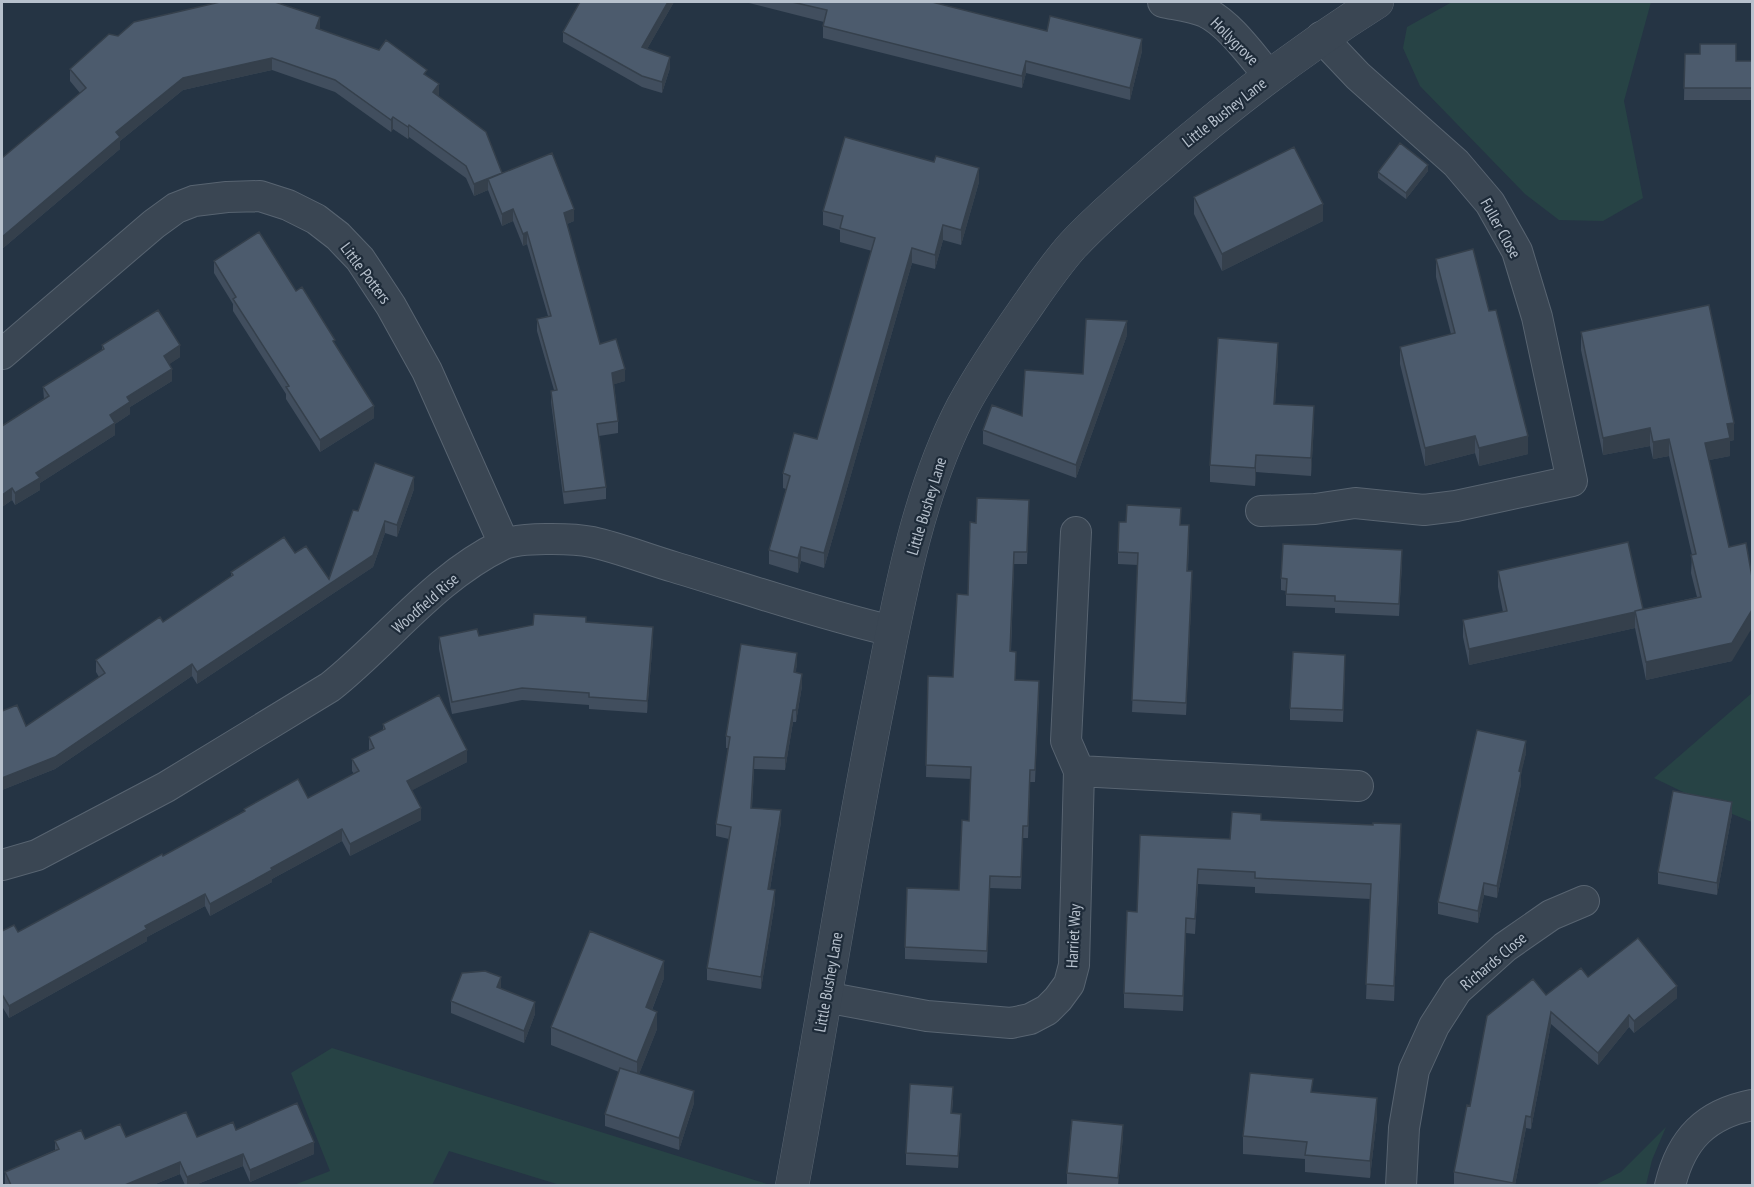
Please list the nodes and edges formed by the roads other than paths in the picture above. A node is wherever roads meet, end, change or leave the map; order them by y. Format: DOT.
graph roads {
  1 [pos="1163,2"];
  2 [pos="1377,2"];
  3 [pos="1321,37"];
  4 [pos="1269,76"];
  5 [pos="2,354"];
  6 [pos="1261,511"];
  7 [pos="1076,532"];
  8 [pos="504,544"];
  9 [pos="892,632"];
  10 [pos="1079,771"];
  11 [pos="1358,786"];
  12 [pos="2,865"];
  13 [pos="1584,901"];
  14 [pos="825,997"];
  15 [pos="1752,1105"];
  16 [pos="798,1184"];
  17 [pos="1401,1185"];
  18 [pos="1670,1185"];
  1 -- 4 [label="street, Hollygrove"];
  2 -- 3 [label="street, Little Bushey Lane"];
  3 -- 4 [label="street, Little Bushey Lane"];
  3 -- 6 [label="street, Fuller Close"];
  4 -- 9 [label="street, Little Bushey Lane"];
  5 -- 8 [label="street, Little Potters"];
  7 -- 10 [label="street, Harriet Way"];
  8 -- 9 [label="street, Woodfield Rise"];
  8 -- 12 [label="street, Woodfield Rise"];
  9 -- 14 [label="street, Little Bushey Lane"];
  10 -- 11 [label="street"];
  10 -- 14 [label="street, Harriet Way"];
  13 -- 17 [label="street, Richards Close"];
  14 -- 16 [label="street, Little Bushey Lane"];
  15 -- 18 [label="street"];
}
